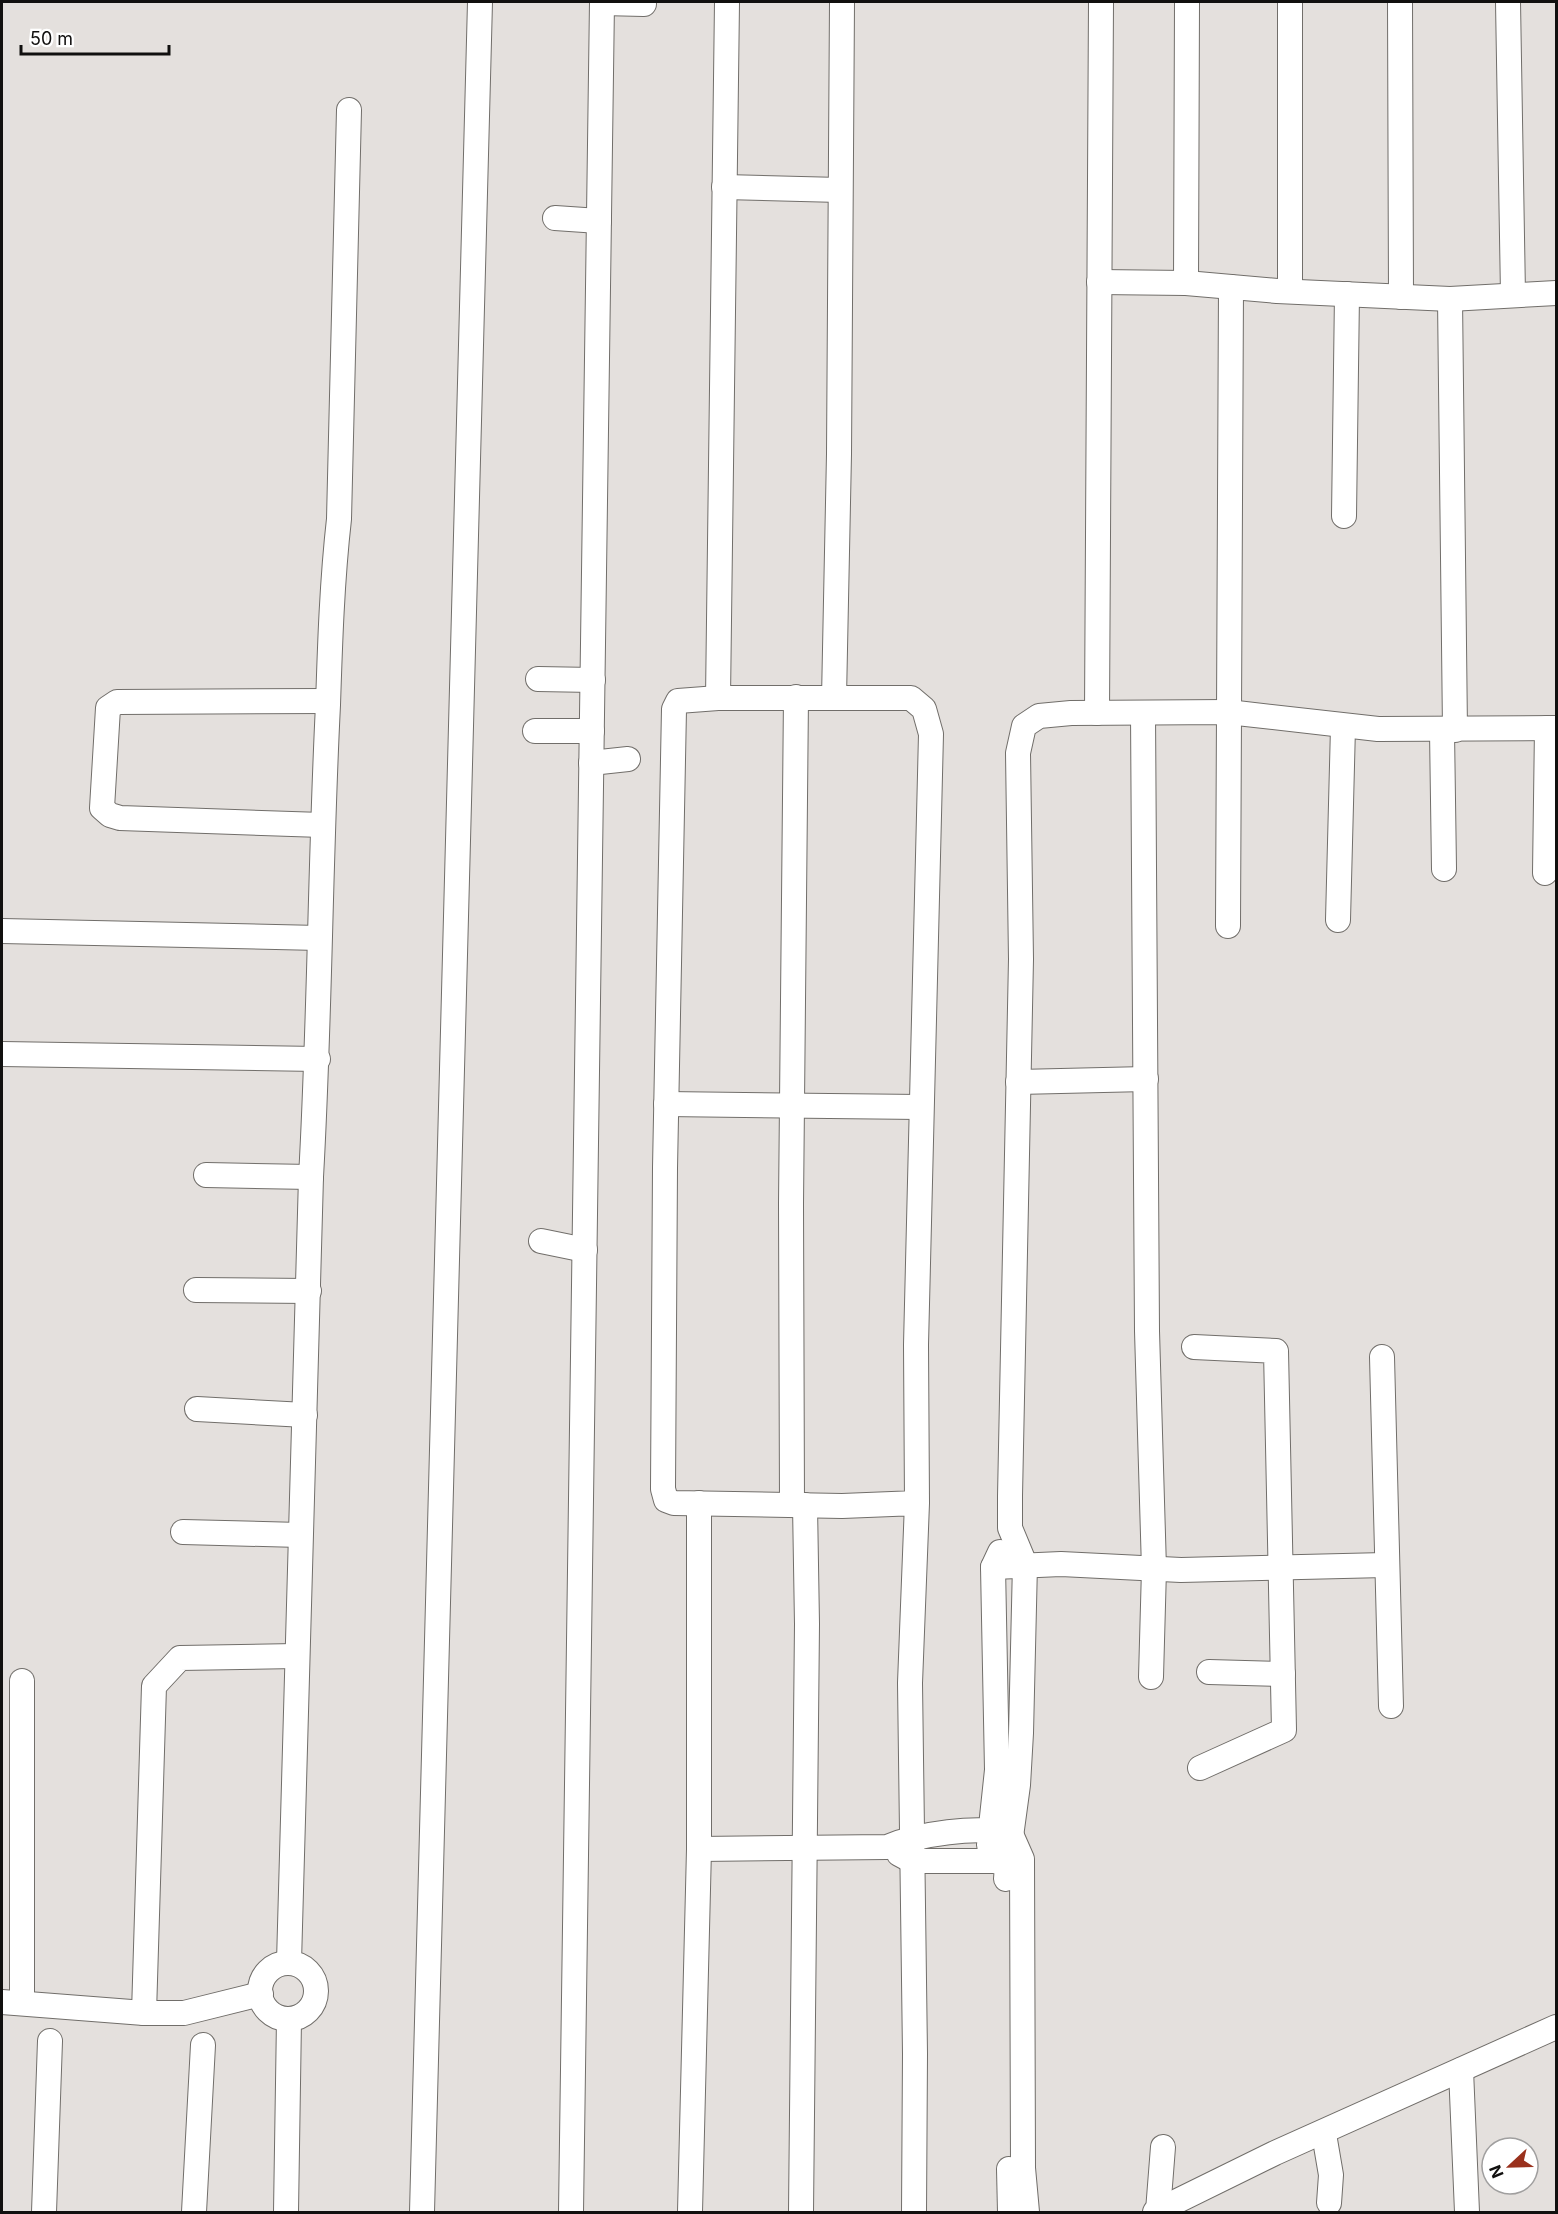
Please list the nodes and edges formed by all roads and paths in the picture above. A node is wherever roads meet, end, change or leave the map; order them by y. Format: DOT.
graph roads {
  1 [pos="480,2"];
  2 [pos="602,2"];
  3 [pos="727,2"];
  4 [pos="842,2"];
  5 [pos="1101,2"];
  6 [pos="1187,2"];
  7 [pos="1290,2"];
  8 [pos="1400,2"];
  9 [pos="1508,2"];
  10 [pos="644,4"];
  11 [pos="349,110"];
  12 [pos="724,187"];
  13 [pos="840,190"];
  14 [pos="555,218"];
  15 [pos="599,221"];
  16 [pos="1100,282"];
  17 [pos="1186,283"];
  18 [pos="1231,287"];
  19 [pos="1290,291"];
  20 [pos="1557,293"];
  21 [pos="1347,294"];
  22 [pos="1513,295"];
  23 [pos="1401,297"];
  24 [pos="1450,299"];
  25 [pos="1344,516"];
  26 [pos="538,679"];
  27 [pos="593,680"];
  28 [pos="796,697"];
  29 [pos="718,698"];
  30 [pos="834,698"];
  31 [pos="328,701"];
  32 [pos="1143,712"];
  33 [pos="1228,712"];
  34 [pos="1098,713"];
  35 [pos="1343,727"];
  36 [pos="1552,728"];
  37 [pos="1448,730"];
  38 [pos="592,731"];
  39 [pos="535,732"];
  40 [pos="628,759"];
  41 [pos="591,763"];
  42 [pos="322,825"];
  43 [pos="1444,869"];
  44 [pos="1545,873"];
  45 [pos="1338,920"];
  46 [pos="1228,926"];
  47 [pos="2,930"];
  48 [pos="319,938"];
  49 [pos="2,1054"];
  50 [pos="318,1059"];
  51 [pos="1146,1079"];
  52 [pos="1018,1082"];
  53 [pos="666,1104"];
  54 [pos="792,1106"];
  55 [pos="920,1107"];
  56 [pos="206,1175"];
  57 [pos="311,1177"];
  58 [pos="541,1241"];
  59 [pos="585,1250"];
  60 [pos="196,1290"];
  61 [pos="309,1291"];
  62 [pos="1194,1347"];
  63 [pos="1382,1357"];
  64 [pos="197,1409"];
  65 [pos="305,1415"];
  66 [pos="699,1503"];
  67 [pos="917,1503"];
  68 [pos="798,1505"];
  69 [pos="1010,1528"];
  70 [pos="183,1532"];
  71 [pos="300,1535"];
  72 [pos="1025,1564"];
  73 [pos="1386,1565"];
  74 [pos="993,1567"];
  75 [pos="1281,1567"];
  76 [pos="1154,1569"];
  77 [pos="296,1656"];
  78 [pos="1209,1672"];
  79 [pos="1283,1674"];
  80 [pos="1151,1677"];
  81 [pos="22,1680"];
  82 [pos="1391,1706"];
  83 [pos="1200,1767"];
  84 [pos="1008,1769"];
  85 [pos="1001,1832"];
  86 [pos="699,1848"];
  87 [pos="804,1848"];
  88 [pos="912,1849"];
  89 [pos="997,1863"];
  90 [pos="289,1962"];
  91 [pos="261,1994"];
  92 [pos="12,2002"];
  93 [pos="144,2013"];
  94 [pos="289,2019"];
  95 [pos="1557,2027"];
  96 [pos="50,2042"];
  97 [pos="203,2045"];
  98 [pos="1461,2070"];
  99 [pos="1324,2133"];
  100 [pos="1163,2147"];
  101 [pos="1329,2203"];
  102 [pos="44,2212"];
  103 [pos="194,2212"];
  104 [pos="286,2212"];
  105 [pos="422,2212"];
  106 [pos="571,2212"];
  107 [pos="690,2212"];
  108 [pos="801,2212"];
  109 [pos="914,2212"];
  110 [pos="1010,2212"];
  111 [pos="1027,2212"];
  112 [pos="1156,2212"];
  113 [pos="1467,2212"];
  1 -- 105 [label="street"];
  2 -- 10 [label="street"];
  2 -- 15 [label="street"];
  3 -- 12 [label="street"];
  4 -- 13 [label="street"];
  5 -- 16 [label="street"];
  6 -- 17 [label="street"];
  7 -- 19 [label="street"];
  8 -- 23 [label="street"];
  9 -- 22 [label="street"];
  11 -- 31 [label="street"];
  12 -- 13 [label="street"];
  12 -- 29 [label="street"];
  13 -- 30 [label="street"];
  14 -- 15 [label="street"];
  15 -- 27 [label="street"];
  16 -- 17 [label="street"];
  16 -- 34 [label="street"];
  17 -- 18 [label="street"];
  18 -- 19 [label="street"];
  18 -- 33 [label="street"];
  19 -- 21 [label="street"];
  20 -- 22 [label="street"];
  21 -- 23 [label="street"];
  21 -- 25 [label="street"];
  22 -- 24 [label="street"];
  23 -- 24 [label="street"];
  24 -- 37 [label="street"];
  26 -- 27 [label="street"];
  27 -- 38 [label="street"];
  28 -- 29 [label="street"];
  28 -- 30 [label="street"];
  28 -- 54 [label="street"];
  29 -- 53 [label="street"];
  30 -- 55 [label="street"];
  31 -- 42 [label="street"];
  31 -- 42 [label="street"];
  32 -- 33 [label="street"];
  32 -- 34 [label="street"];
  32 -- 51 [label="street"];
  33 -- 35 [label="street"];
  33 -- 46 [label="street"];
  34 -- 52 [label="street"];
  35 -- 37 [label="street"];
  35 -- 45 [label="street"];
  36 -- 37 [label="street"];
  36 -- 44 [label="street"];
  37 -- 43 [label="street"];
  38 -- 39 [label="street"];
  38 -- 41 [label="street"];
  40 -- 41 [label="street"];
  41 -- 59 [label="street"];
  42 -- 48 [label="street"];
  47 -- 48 [label="street"];
  48 -- 50 [label="street"];
  49 -- 50 [label="street"];
  50 -- 57 [label="street"];
  51 -- 52 [label="street"];
  51 -- 76 [label="street"];
  52 -- 69 [label="street"];
  53 -- 54 [label="street"];
  53 -- 66 [label="street"];
  54 -- 55 [label="street"];
  54 -- 68 [label="street"];
  55 -- 67 [label="street"];
  56 -- 57 [label="street"];
  57 -- 61 [label="street"];
  58 -- 59 [label="street"];
  59 -- 106 [label="street"];
  60 -- 61 [label="street"];
  61 -- 65 [label="street"];
  62 -- 75 [label="street"];
  63 -- 73 [label="street"];
  64 -- 65 [label="street"];
  65 -- 71 [label="street"];
  66 -- 68 [label="street"];
  66 -- 86 [label="street"];
  67 -- 68 [label="street"];
  67 -- 88 [label="street"];
  68 -- 87 [label="street"];
  69 -- 72 [label="street"];
  69 -- 74 [label="street"];
  70 -- 71 [label="street"];
  71 -- 77 [label="street"];
  72 -- 74 [label="street"];
  72 -- 76 [label="street"];
  72 -- 84 [label="street"];
  73 -- 75 [label="street"];
  73 -- 82 [label="street"];
  74 -- 84 [label="street"];
  75 -- 76 [label="street"];
  75 -- 79 [label="street"];
  76 -- 80 [label="street"];
  77 -- 90 [label="street"];
  77 -- 93 [label="street"];
  78 -- 79 [label="street"];
  79 -- 83 [label="street"];
  81 -- 92 [label="street"];
  84 -- 85 [label="street"];
  85 -- 88 [label="street"];
  85 -- 89 [label="street"];
  85 -- 111 [label="street"];
  86 -- 87 [label="street"];
  86 -- 107 [label="street"];
  87 -- 88 [label="street"];
  87 -- 108 [label="street"];
  88 -- 89 [label="street"];
  88 -- 109 [label="street"];
  89 -- 110 [label="street"];
  90 -- 91 [label="street"];
  90 -- 94 [label="street"];
  91 -- 93 [label="street"];
  91 -- 94 [label="street"];
  92 -- 93 [label="street"];
  94 -- 104 [label="street"];
  95 -- 98 [label="street"];
  96 -- 102 [label="street"];
  97 -- 103 [label="street"];
  98 -- 99 [label="street"];
  98 -- 113 [label="street"];
  99 -- 101 [label="street"];
  99 -- 112 [label="street"];
  100 -- 112 [label="street"];
}
